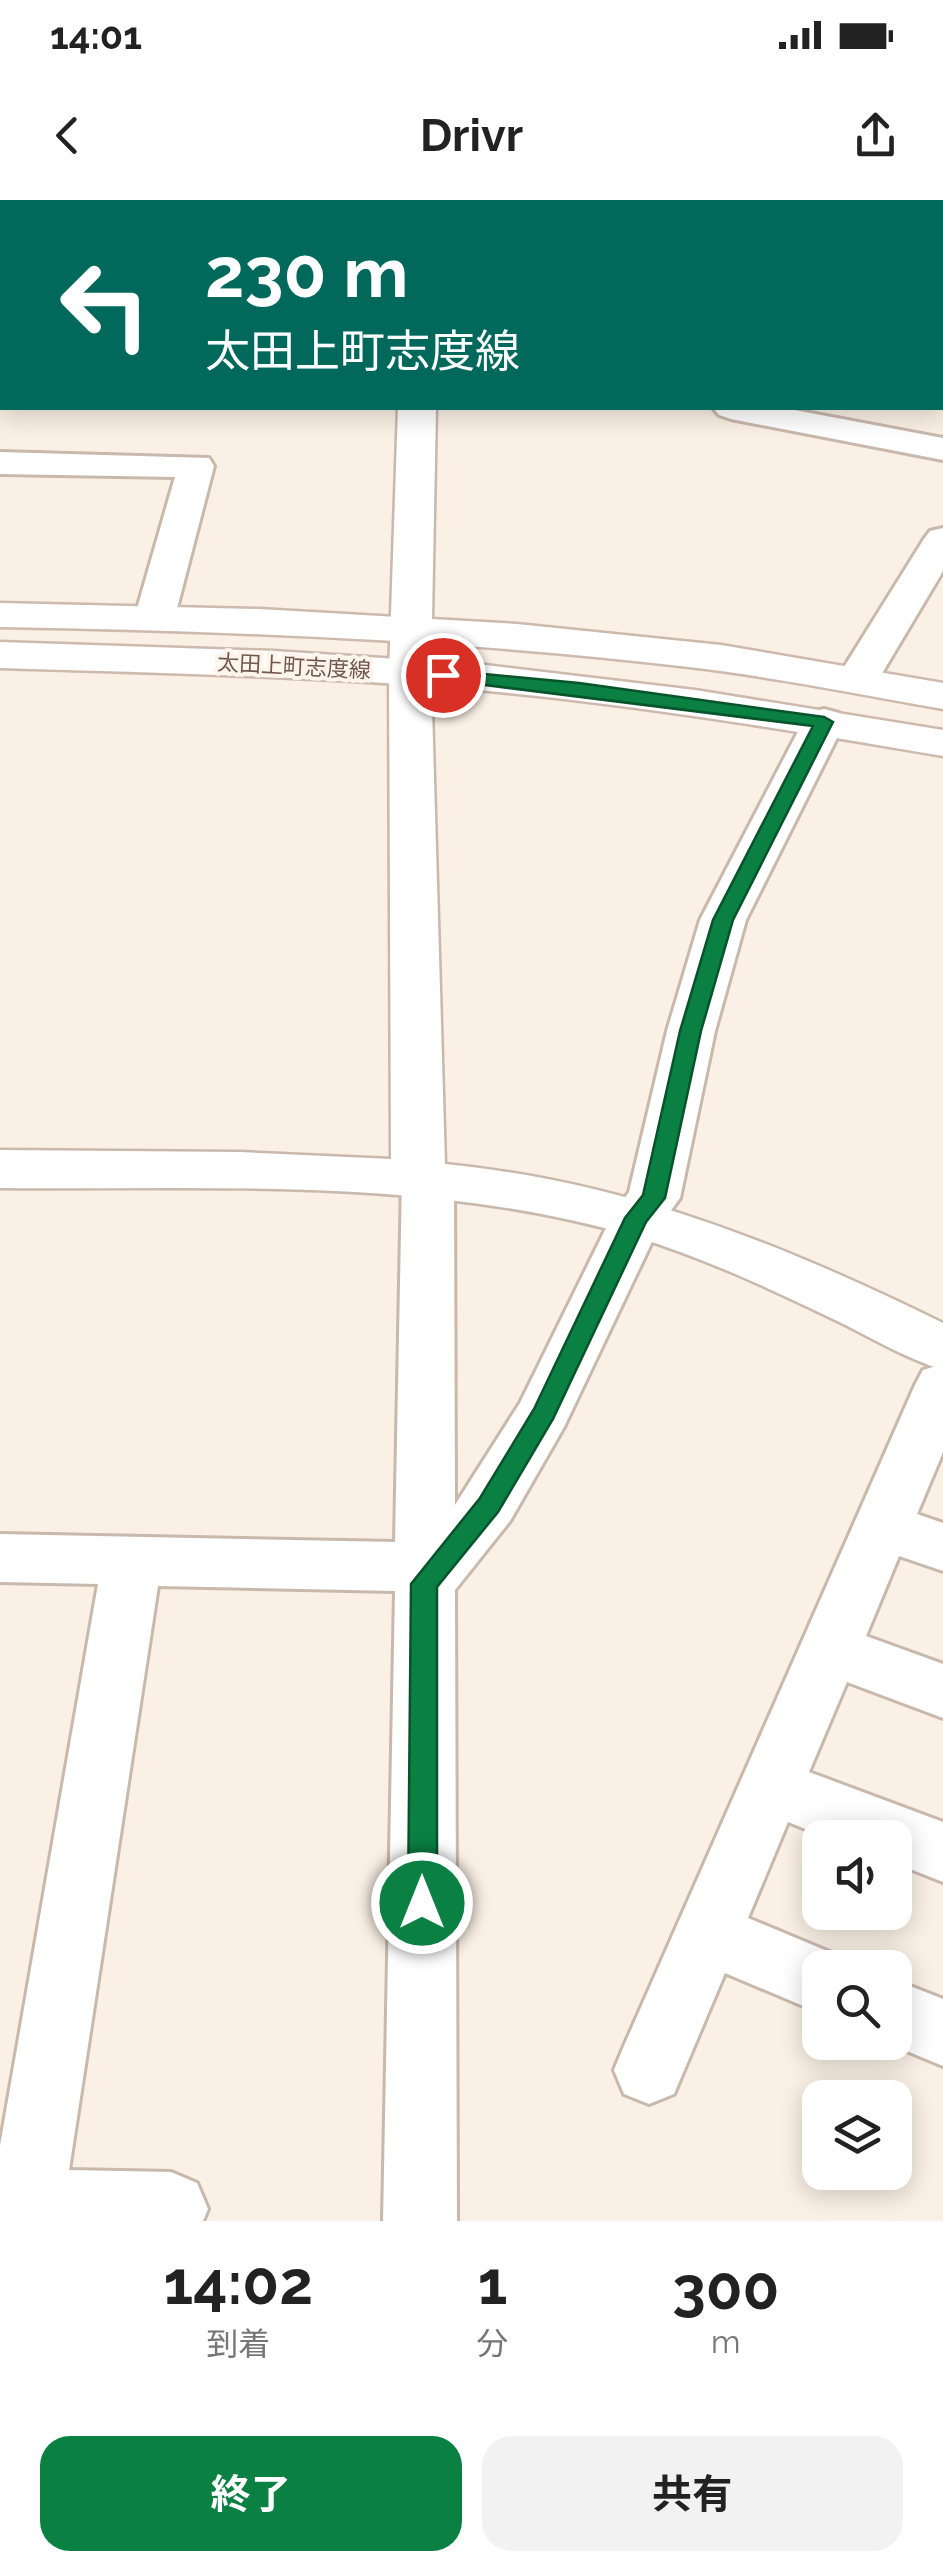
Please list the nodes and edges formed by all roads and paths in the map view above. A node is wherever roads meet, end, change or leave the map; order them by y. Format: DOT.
graph roads {
  1 [pos="417,410"];
  2 [pos="742,410"];
  3 [pos="943,448"];
  4 [pos="0,462"];
  5 [pos="943,539"];
  6 [pos="0,615"];
  7 [pos="155,616"];
  8 [pos="411,651"];
  9 [pos="0,655"];
  10 [pos="856,680"];
  11 [pos="943,696"];
  12 [pos="824,722"];
  13 [pos="943,743"];
  14 [pos="0,1169"];
  15 [pos="423,1178"];
  16 [pos="637,1218"];
  17 [pos="943,1348"];
  18 [pos="943,1385"];
  19 [pos="882,1526"];
  20 [pos="943,1547"];
  21 [pos="0,1558"];
  22 [pos="132,1562"];
  23 [pos="425,1576"];
  24 [pos="830,1649"];
  25 [pos="943,1691"];
  26 [pos="770,1786"];
  27 [pos="943,1852"];
  28 [pos="708,1933"];
  29 [pos="802,1973"];
  30 [pos="912,2019"];
  31 [pos="943,2033"];
  32 [pos="649,2070"];
  33 [pos="171,2209"];
  34 [pos="17,2211"];
  35 [pos="420,2221"];
  1 -- 8 [label="street"];
  2 -- 3 [label="street"];
  4 -- 7 [label="street"];
  5 -- 10 [label="street"];
  6 -- 7 [label="street, 太田上町志度線"];
  7 -- 8 [label="street, 太田上町志度線"];
  8 -- 9 [label="street, 太田上町志度線"];
  8 -- 10 [label="street, 太田上町志度線"];
  8 -- 12 [label="street, 太田上町志度線"];
  8 -- 15 [label="street"];
  10 -- 11 [label="street, 太田上町志度線"];
  12 -- 13 [label="street, 太田上町志度線"];
  12 -- 16 [label="street"];
  14 -- 15 [label="street"];
  15 -- 16 [label="street"];
  15 -- 23 [label="street"];
  16 -- 17 [label="street"];
  16 -- 23 [label="street"];
  18 -- 19 [label="street"];
  19 -- 20 [label="street"];
  19 -- 24 [label="street"];
  21 -- 22 [label="street"];
  22 -- 23 [label="street"];
  22 -- 34 [label="street"];
  23 -- 35 [label="street"];
  24 -- 25 [label="street"];
  24 -- 26 [label="street"];
  26 -- 27 [label="street"];
  26 -- 28 [label="street"];
  28 -- 29 [label="street"];
  28 -- 32 [label="street"];
  30 -- 31 [label="street"];
  33 -- 34 [label="street"];
}
